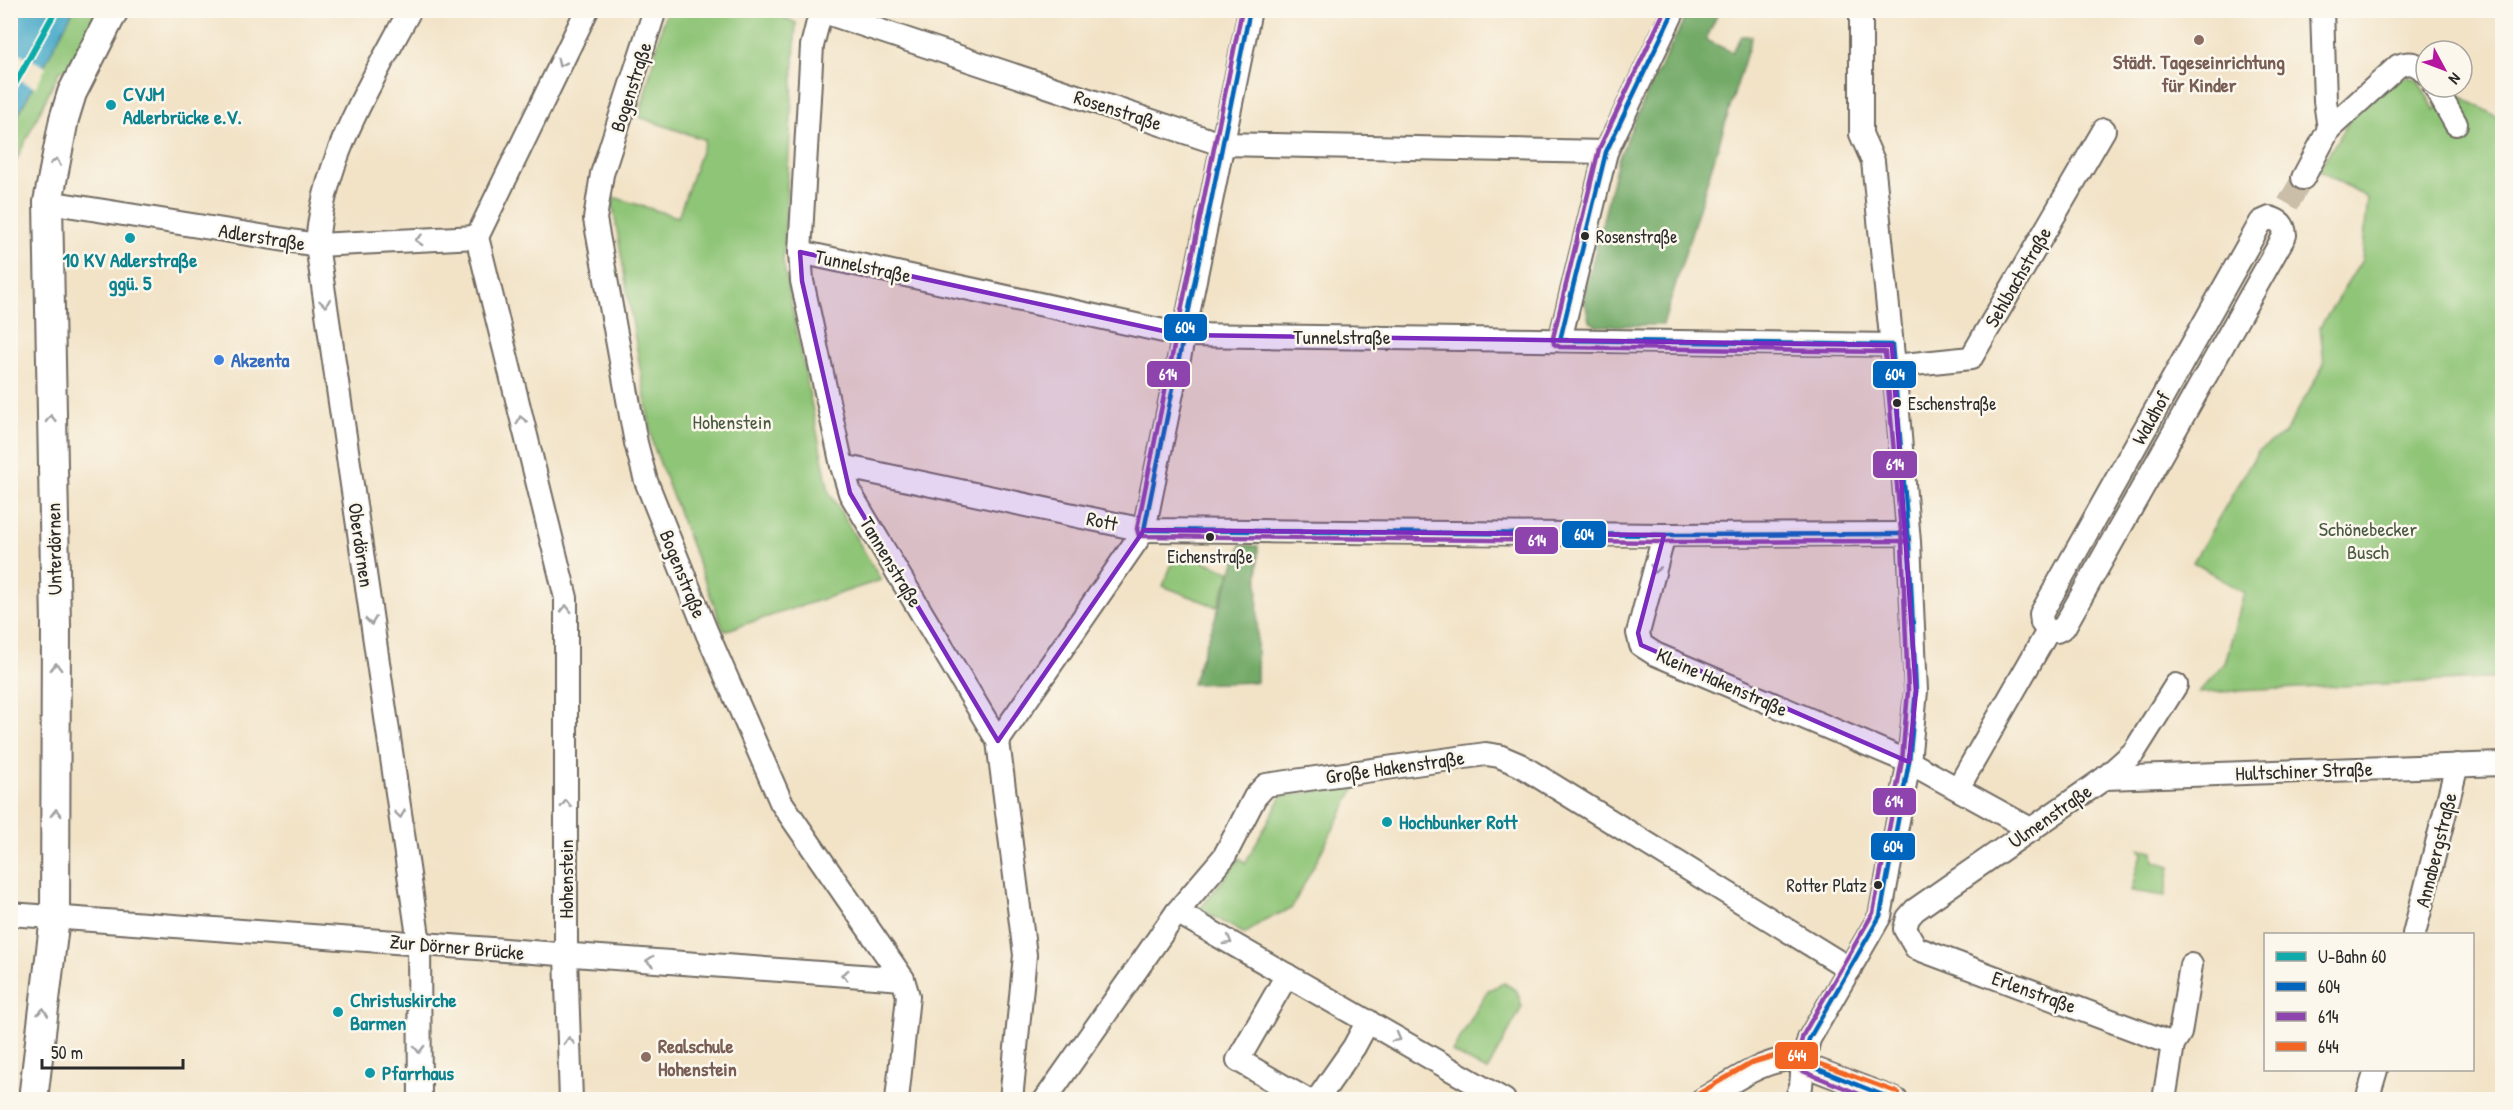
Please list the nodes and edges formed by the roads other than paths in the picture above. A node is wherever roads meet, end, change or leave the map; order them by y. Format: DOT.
graph roads {
  1 [pos="114,10"];
  2 [pos="410,10"];
  3 [pos="587,10"];
  4 [pos="655,10"];
  5 [pos="1250,10"];
  6 [pos="1674,10"];
  7 [pos="1862,10"];
  8 [pos="2322,10"];
  9 [pos="821,11"];
  10 [pos="2414,64"];
  11 [pos="2442,99"];
  12 [pos="2456,124"];
  13 [pos="2329,129"];
  14 [pos="2104,130"];
  15 [pos="1221,144"];
  16 [pos="1606,152"];
  17 [pos="2307,171"];
  18 [pos="48,202"];
  19 [pos="2284,213"];
  20 [pos="477,237"];
  21 [pos="316,245"];
  22 [pos="800,252"];
  23 [pos="1182,335"];
  24 [pos="1560,340"];
  25 [pos="1893,356"];
  26 [pos="842,466"];
  27 [pos="1144,530"];
  28 [pos="1908,534"];
  29 [pos="1664,535"];
  30 [pos="2176,685"];
  31 [pos="998,741"];
  32 [pos="1909,762"];
  33 [pos="2502,764"];
  34 [pos="2457,765"];
  35 [pos="2105,778"];
  36 [pos="1958,788"];
  37 [pos="2032,830"];
  38 [pos="1177,912"];
  39 [pos="10,914"];
  40 [pos="55,917"];
  41 [pos="1905,929"];
  42 [pos="2414,933"];
  43 [pos="419,943"];
  44 [pos="566,956"];
  45 [pos="2191,965"];
  46 [pos="1850,969"];
  47 [pos="1287,975"];
  48 [pos="903,979"];
  49 [pos="1368,1021"];
  50 [pos="2173,1044"];
  51 [pos="1803,1063"];
  52 [pos="2376,1071"];
  53 [pos="35,1100"];
  54 [pos="420,1100"];
  55 [pos="571,1100"];
  56 [pos="897,1100"];
  57 [pos="1011,1100"];
  58 [pos="1045,1100"];
  59 [pos="1307,1100"];
  60 [pos="1317,1100"];
  61 [pos="1504,1100"];
  62 [pos="1702,1100"];
  63 [pos="1796,1100"];
  64 [pos="1896,1100"];
  65 [pos="2164,1100"];
  66 [pos="2367,1100"];
  18 -- 1 [label="street, Unterdörnen, one-way"];
  2 -- 21 [label="street, Oberdörnen"];
  3 -- 20 [label="street, one-way"];
  4 -- 48 [label="street, Bogenstraße"];
  5 -- 15 [label="street"];
  6 -- 16 [label="street"];
  7 -- 25 [label="street"];
  8 -- 13 [label="street"];
  9 -- 15 [label="street, Rosenstraße"];
  9 -- 22 [label="street, Tannenstraße"];
  10 -- 13 [label="street"];
  11 -- 12 [label="street"];
  13 -- 17 [label="street"];
  14 -- 25 [label="street, Sehlbachstraße"];
  15 -- 16 [label="street, Rosenstraße"];
  15 -- 23 [label="street"];
  16 -- 24 [label="street"];
  18 -- 21 [label="street, Adlerstraße"];
  40 -- 18 [label="street, Unterdörnen, one-way"];
  19 -- 36 [label="street, Waldhof"];
  20 -- 21 [label="street, Adlerstraße, one-way"];
  44 -- 20 [label="street, Hohenstein, one-way"];
  21 -- 43 [label="street, Oberdörnen, one-way"];
  22 -- 23 [label="street, Tunnelstraße"];
  22 -- 26 [label="street, Tannenstraße"];
  23 -- 24 [label="street, Tunnelstraße"];
  23 -- 27 [label="street"];
  24 -- 25 [label="street, Tunnelstraße"];
  25 -- 28 [label="street"];
  26 -- 27 [label="street, Rott"];
  26 -- 31 [label="street, Tannenstraße"];
  27 -- 29 [label="street, Rott"];
  27 -- 31 [label="street"];
  28 -- 29 [label="street, Rott"];
  28 -- 32 [label="street"];
  29 -- 32 [label="street, Kleine Hakenstraße, one-way"];
  30 -- 35 [label="street, Ulmenstraße"];
  31 -- 57 [label="street, Tannenstraße"];
  32 -- 36 [label="street"];
  32 -- 46 [label="street"];
  33 -- 34 [label="street, Hultschiner Straße"];
  34 -- 35 [label="street, Hultschiner Straße"];
  34 -- 42 [label="street, Annabergstraße"];
  35 -- 37 [label="street, Ulmenstraße"];
  36 -- 37 [label="street"];
  37 -- 41 [label="street, Ulmenstraße"];
  38 -- 46 [label="street, Große Hakenstraße"];
  38 -- 47 [label="street, one-way"];
  38 -- 58 [label="street, Große Hakenstraße"];
  39 -- 40 [label="street, Zur Dörner Brücke"];
  40 -- 43 [label="street, Zur Dörner Brücke"];
  53 -- 40 [label="street, Unterdörnen, one-way"];
  41 -- 50 [label="street, Erlenstraße"];
  43 -- 44 [label="street, Zur Dörner Brücke"];
  43 -- 54 [label="street, Oberdörnen, one-way"];
  48 -- 44 [label="street, Zur Dörner Brücke, one-way"];
  55 -- 44 [label="street, Hohenstein, one-way"];
  45 -- 50 [label="street"];
  46 -- 51 [label="street"];
  47 -- 49 [label="street"];
  47 -- 59 [label="street"];
  48 -- 56 [label="street, Bogenstraße"];
  49 -- 60 [label="street"];
  49 -- 61 [label="street, one-way"];
  50 -- 65 [label="street"];
  51 -- 62 [label="street"];
  51 -- 63 [label="street"];
  51 -- 64 [label="street"];
  52 -- 66 [label="street"];
}
